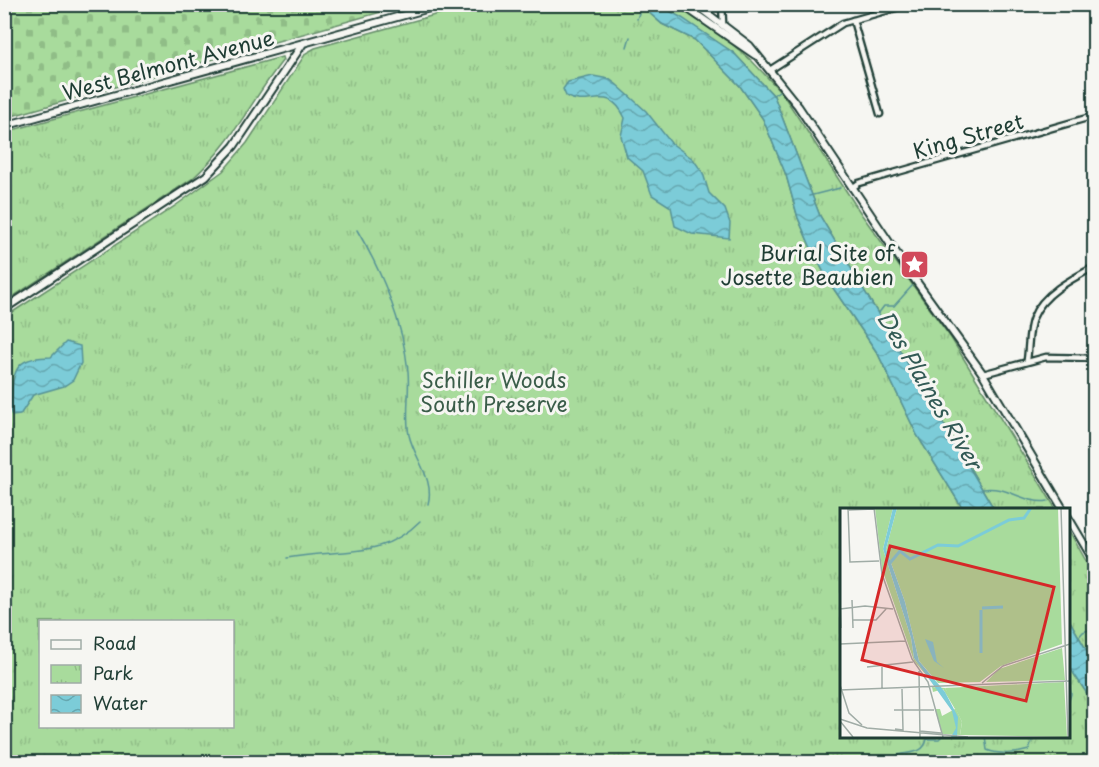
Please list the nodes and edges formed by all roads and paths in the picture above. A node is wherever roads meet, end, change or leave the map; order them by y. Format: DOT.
graph roads {
  1 [pos="444,4"];
  2 [pos="681,4"];
  3 [pos="695,4"];
  4 [pos="722,4"];
  5 [pos="910,4"];
  6 [pos="853,20"];
  7 [pos="723,23"];
  8 [pos="302,44"];
  9 [pos="757,57"];
  10 [pos="770,70"];
  11 [pos="880,114"];
  12 [pos="1095,116"];
  13 [pos="4,126"];
  14 [pos="852,188"];
  15 [pos="1095,267"];
  16 [pos="4,309"];
  17 [pos="1095,358"];
  18 [pos="1027,360"];
  19 [pos="983,374"];
  20 [pos="1062,508"];
  21 [pos="1069,519"];
  22 [pos="1095,561"];
  1 -- 8 [label="main road, West Belmont Avenue"];
  2 -- 9 [label="main road"];
  3 -- 7 [label="main road"];
  4 -- 7 [label="street"];
  5 -- 6 [label="street"];
  6 -- 10 [label="street"];
  6 -- 11 [label="street"];
  7 -- 9 [label="main road"];
  8 -- 13 [label="main road, West Belmont Avenue"];
  8 -- 16 [label="main road"];
  9 -- 10 [label="main road"];
  10 -- 14 [label="main road"];
  12 -- 14 [label="street, King Street"];
  14 -- 19 [label="main road"];
  15 -- 18 [label="street"];
  17 -- 18 [label="street"];
  18 -- 19 [label="street"];
  19 -- 20 [label="main road"];
  21 -- 22 [label="main road"];
}
